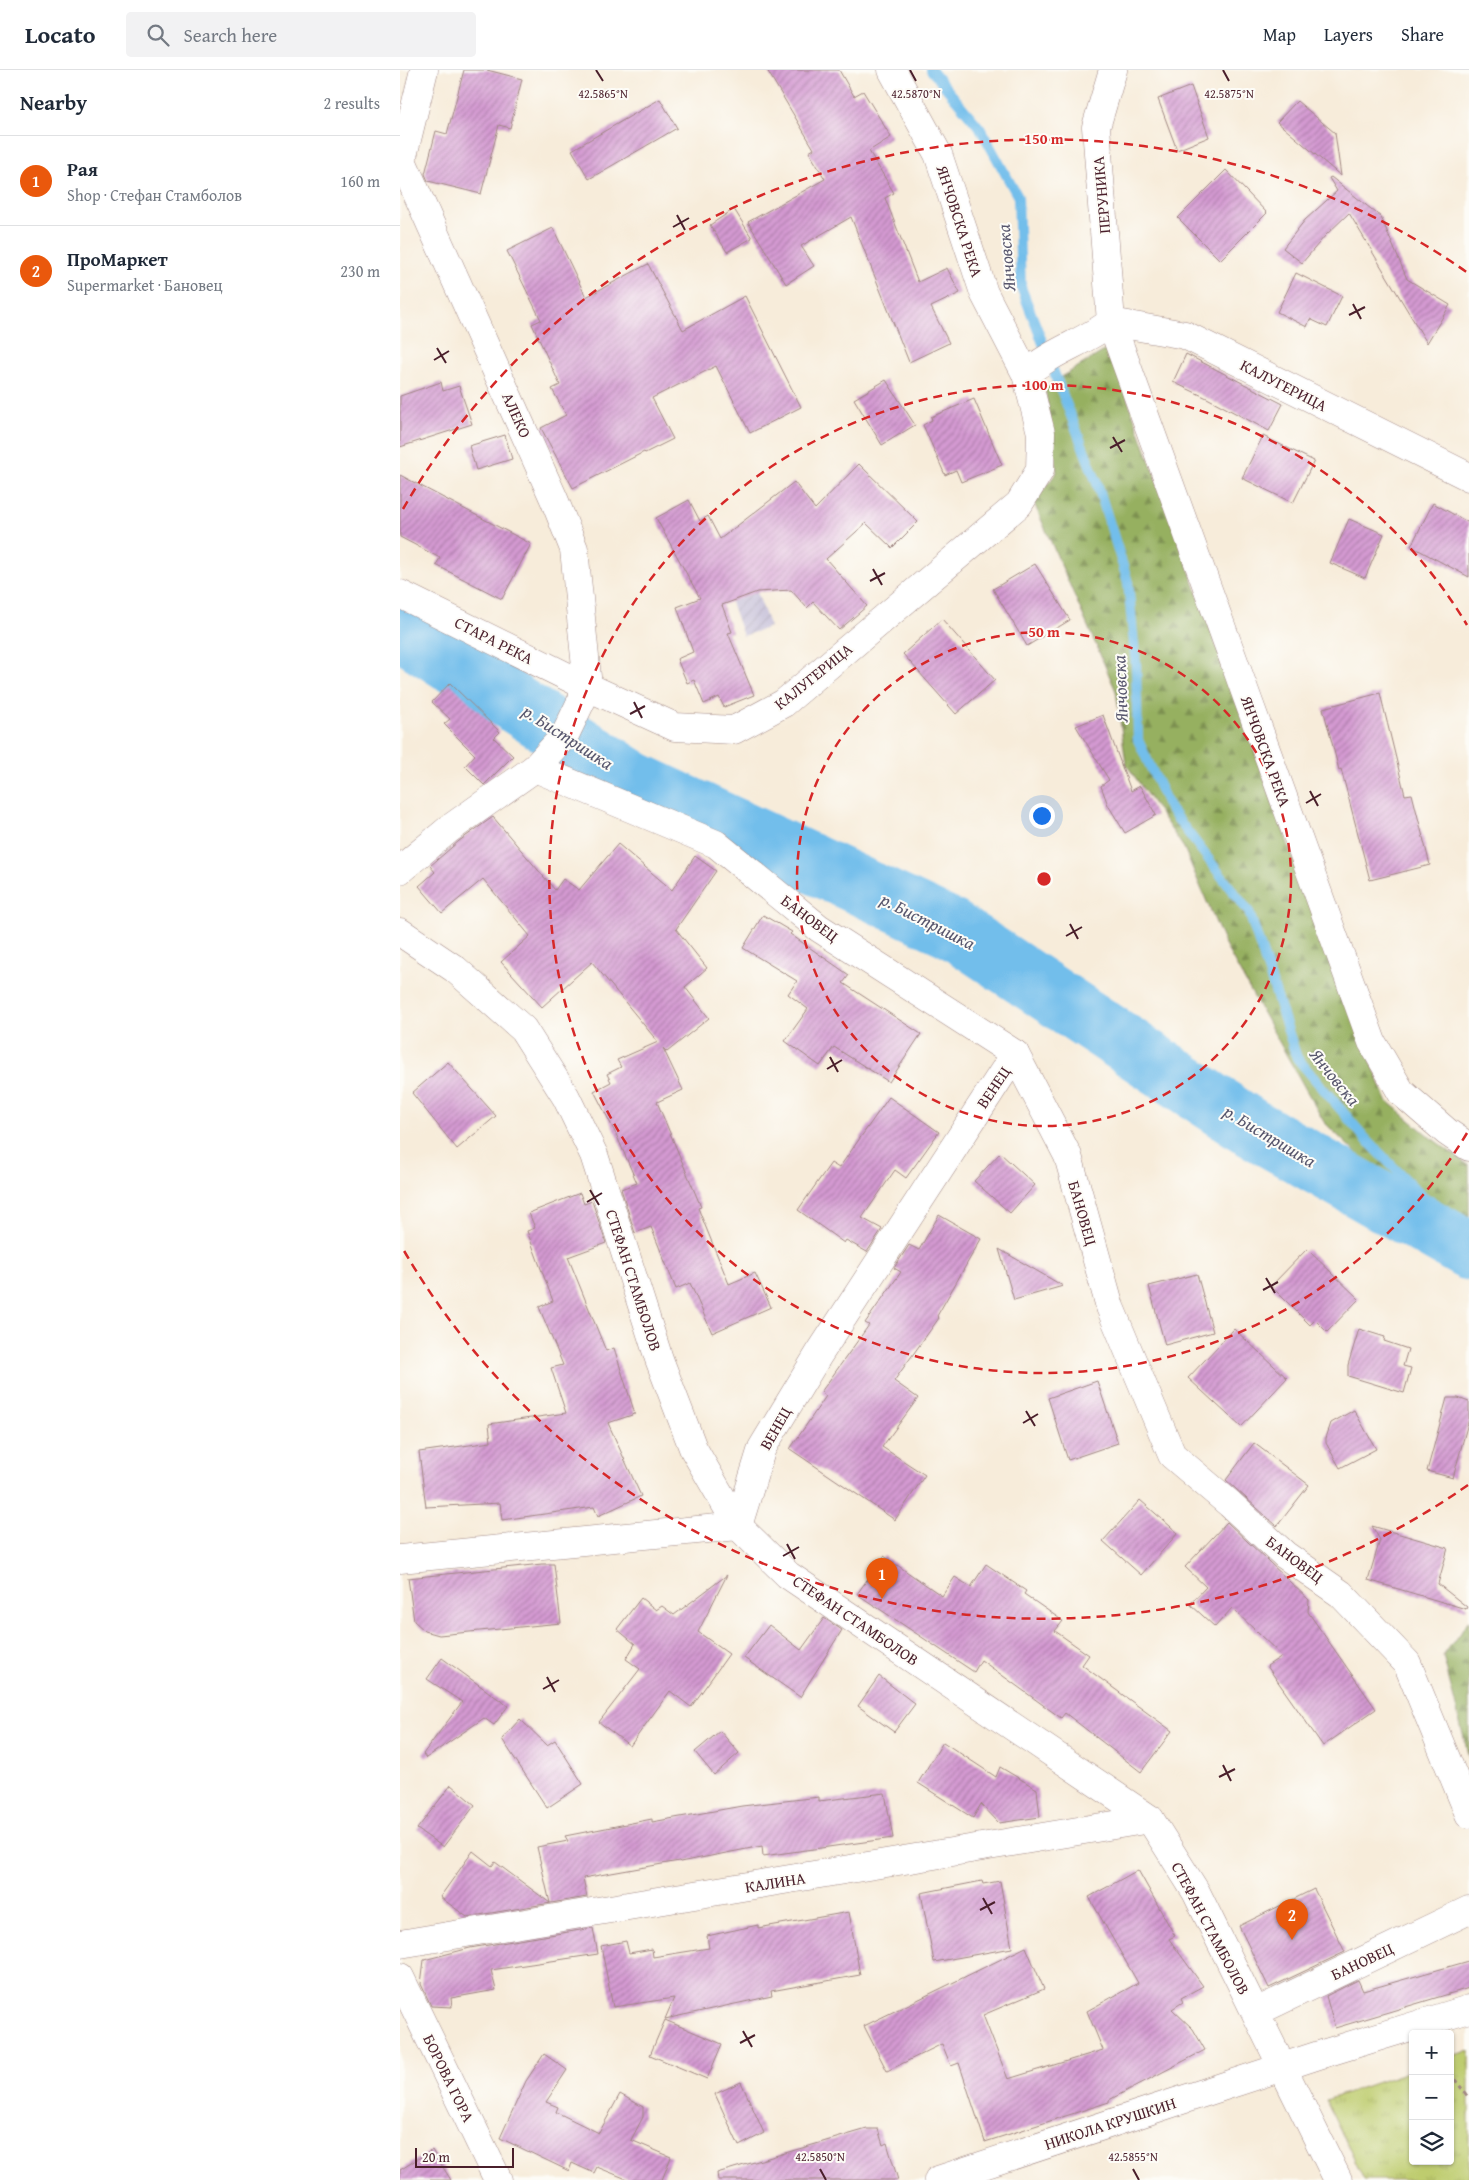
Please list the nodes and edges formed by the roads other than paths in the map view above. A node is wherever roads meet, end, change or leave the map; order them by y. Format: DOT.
graph roads {
  1 [pos="424,70"];
  2 [pos="892,70"];
  3 [pos="1113,70"];
  4 [pos="401,158"];
  5 [pos="1103,328"];
  6 [pos="1034,367"];
  7 [pos="1469,478"];
  8 [pos="400,594"];
  9 [pos="588,687"];
  10 [pos="536,767"];
  11 [pos="400,870"];
  12 [pos="400,932"];
  13 [pos="1015,1054"];
  14 [pos="1469,1147"];
  15 [pos="738,1526"];
  16 [pos="400,1559"];
  17 [pos="1469,1814"];
  18 [pos="1150,1819"];
  19 [pos="1469,1910"];
  20 [pos="400,1944"];
  21 [pos="400,1977"];
  22 [pos="1469,2009"];
  23 [pos="1256,2012"];
  24 [pos="1283,2067"];
  25 [pos="498,2180"];
  26 [pos="938,2180"];
  27 [pos="1338,2180"];
  1 -- 4 [label="street"];
  2 -- 6 [label="street, ЯНЧОВСКА РЕКА"];
  3 -- 5 [label="street, ПЕРУНИКА"];
  4 -- 9 [label="street, АЛЕКО"];
  5 -- 6 [label="street"];
  5 -- 7 [label="street, КАЛУГЕРИЦА"];
  5 -- 14 [label="street, ЯНЧОВСКА РЕКА"];
  6 -- 9 [label="street, КАЛУГЕРИЦА"];
  8 -- 9 [label="street, СТАРА РЕКА"];
  9 -- 10 [label="street"];
  10 -- 11 [label="street"];
  10 -- 13 [label="street, БАНОВЕЦ"];
  12 -- 15 [label="street, СТЕФАН СТАМБОЛОВ"];
  13 -- 15 [label="street, ВЕНЕЦ"];
  13 -- 17 [label="street, БАНОВЕЦ"];
  15 -- 16 [label="street"];
  15 -- 18 [label="street, СТЕФАН СТАМБОЛОВ"];
  18 -- 20 [label="street, КАЛИНА"];
  18 -- 23 [label="street, СТЕФАН СТАМБОЛОВ"];
  19 -- 23 [label="street, БАНОВЕЦ"];
  21 -- 25 [label="street, БОРОВА ГОРА"];
  22 -- 24 [label="street, НИКОЛА КРУШКИН"];
  23 -- 24 [label="street, СТЕФАН СТАМБОЛОВ"];
  24 -- 26 [label="street, НИКОЛА КРУШКИН"];
  24 -- 27 [label="street, СТЕФАН СТАМБОЛОВ"];
}
